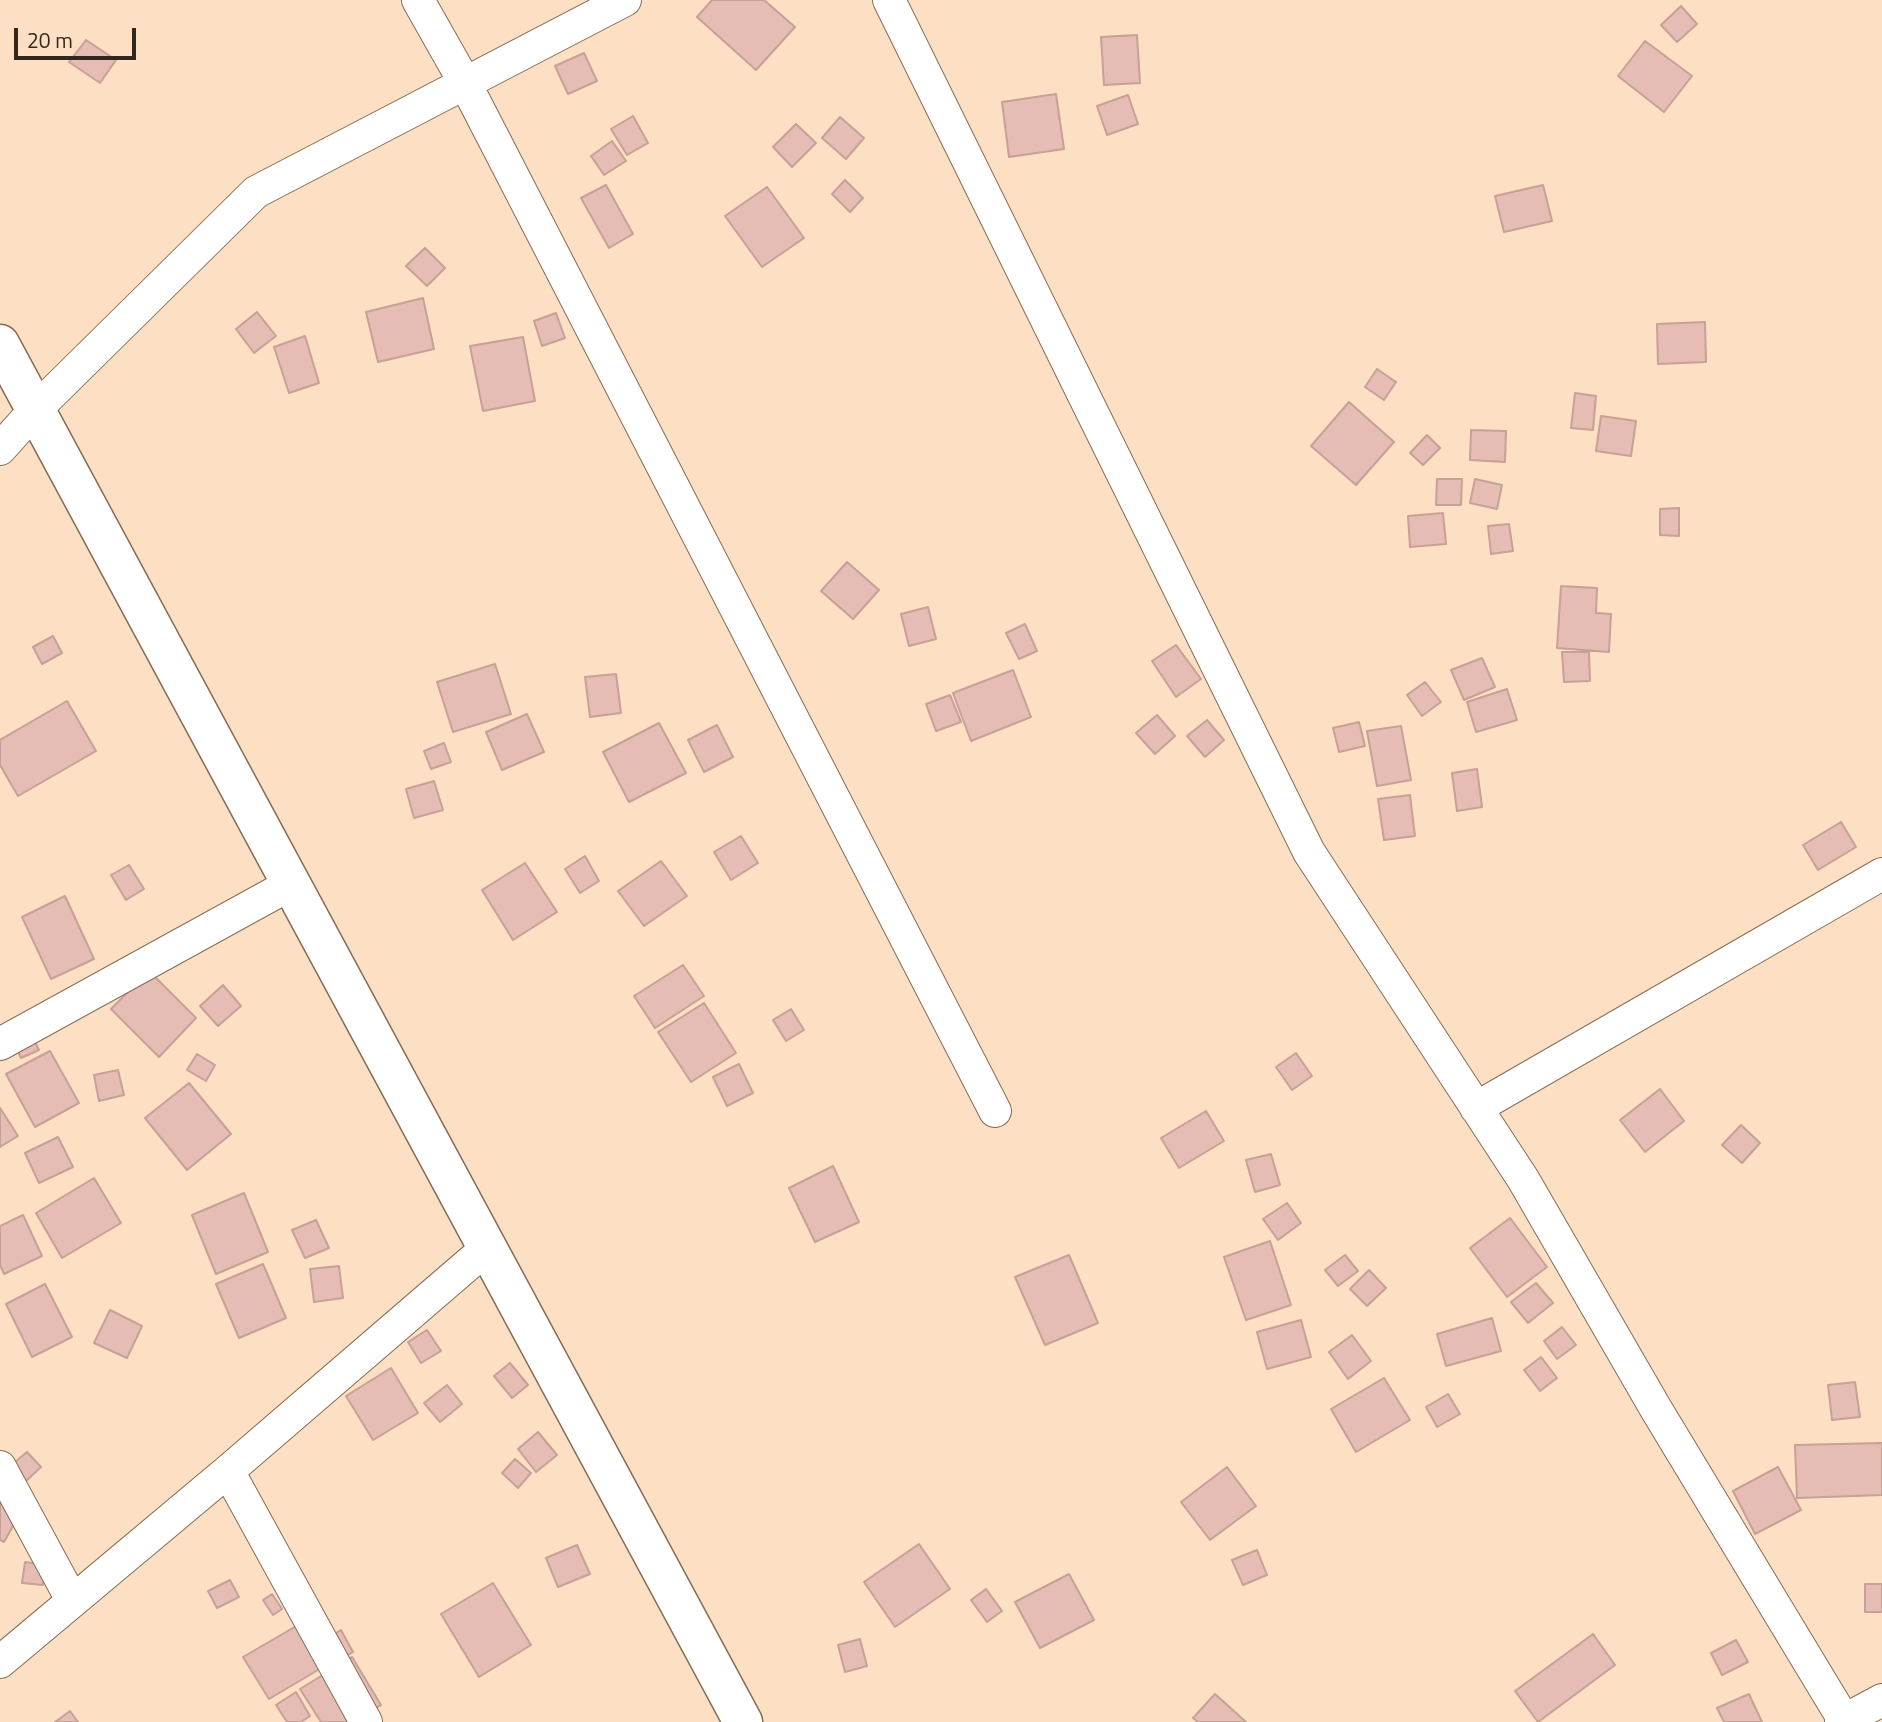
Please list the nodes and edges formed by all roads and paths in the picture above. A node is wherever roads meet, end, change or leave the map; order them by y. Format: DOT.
graph roads {
  1 [pos="418,0"];
  2 [pos="625,0"];
  3 [pos="889,0"];
  4 [pos="465,83"];
  5 [pos="0,344"];
  6 [pos="35,410"];
  7 [pos="0,449"];
  8 [pos="1882,874"];
  9 [pos="291,884"];
  10 [pos="0,1044"];
  11 [pos="1476,1108"];
  12 [pos="995,1111"];
  13 [pos="487,1248"];
  14 [pos="0,1468"];
  15 [pos="228,1471"];
  16 [pos="72,1600"];
  17 [pos="0,1662"];
  18 [pos="1882,1700"];
  19 [pos="1842,1721"];
  20 [pos="366,1722"];
  21 [pos="743,1722"];
  1 -- 4 [label="street"];
  2 -- 4 [label="street"];
  3 -- 11 [label="street"];
  4 -- 6 [label="street"];
  4 -- 12 [label="street"];
  5 -- 6 [label="street"];
  6 -- 7 [label="street"];
  6 -- 9 [label="street"];
  8 -- 11 [label="street"];
  9 -- 10 [label="street"];
  9 -- 13 [label="street"];
  11 -- 19 [label="street"];
  13 -- 15 [label="street"];
  13 -- 21 [label="street"];
  14 -- 16 [label="street"];
  15 -- 16 [label="street"];
  15 -- 20 [label="street"];
  16 -- 17 [label="street"];
  18 -- 19 [label="street"];
}
